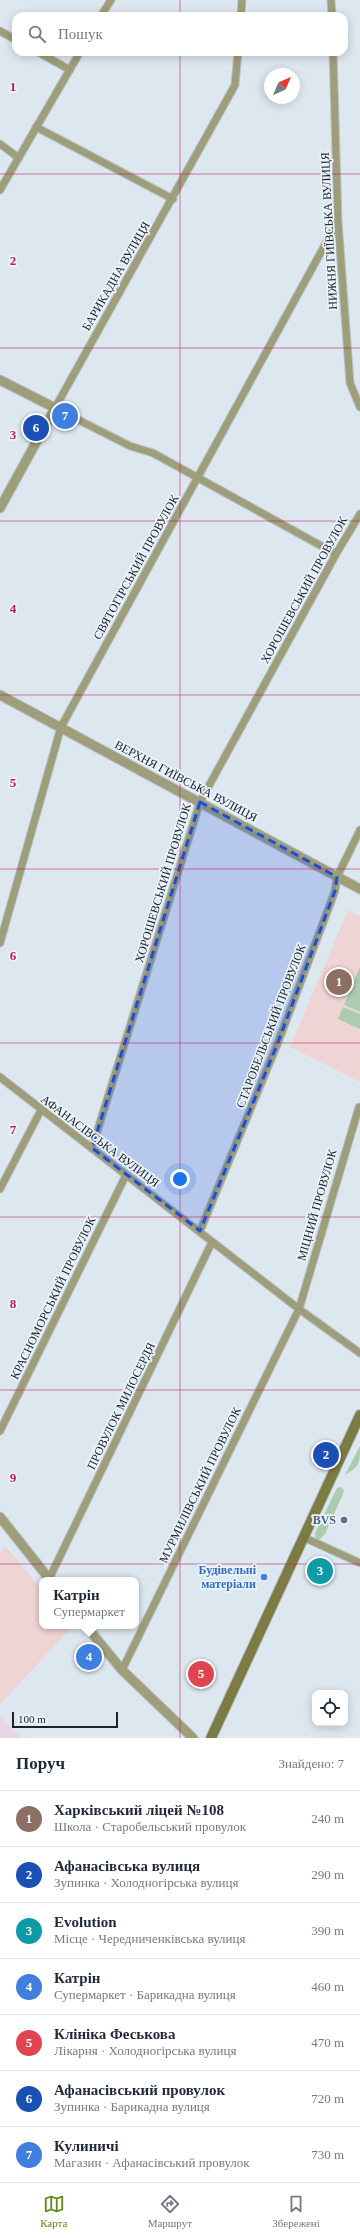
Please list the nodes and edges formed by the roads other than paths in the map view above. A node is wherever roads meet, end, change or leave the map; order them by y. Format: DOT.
graph roads {
  1 [pos="111,0"];
  2 [pos="242,0"];
  3 [pos="331,0"];
  4 [pos="104,12"];
  5 [pos="240,12"];
  6 [pos="332,12"];
  7 [pos="0,31"];
  8 [pos="12,38"];
  9 [pos="45,56"];
  10 [pos="78,56"];
  11 [pos="238,56"];
  12 [pos="333,56"];
  13 [pos="70,70"];
  14 [pos="36,128"];
  15 [pos="0,144"];
  16 [pos="19,158"];
  17 [pos="0,190"];
  18 [pos="173,199"];
  19 [pos="338,221"];
  20 [pos="0,380"];
  21 [pos="360,407"];
  22 [pos="55,408"];
  23 [pos="198,478"];
  24 [pos="0,508"];
  25 [pos="360,514"];
  26 [pos="336,554"];
  27 [pos="0,695"];
  28 [pos="60,727"];
  29 [pos="200,802"];
  30 [pos="360,830"];
  31 [pos="337,877"];
  32 [pos="360,889"];
  33 [pos="0,943"];
  34 [pos="0,1077"];
  35 [pos="359,1107"];
  36 [pos="41,1110"];
  37 [pos="92,1148"];
  38 [pos="126,1174"];
  39 [pos="0,1189"];
  40 [pos="200,1231"];
  41 [pos="212,1242"];
  42 [pos="299,1309"];
  43 [pos="360,1353"];
  44 [pos="360,1416"];
  45 [pos="0,1431"];
  46 [pos="0,1517"];
  47 [pos="303,1537"];
  48 [pos="360,1563"];
  49 [pos="47,1577"];
  50 [pos="50,1577"];
  51 [pos="88,1629"];
  52 [pos="122,1670"];
  53 [pos="193,1738"];
  54 [pos="210,1738"];
  1 -- 4 [label="street"];
  2 -- 5 [label="street"];
  3 -- 6 [label="street"];
  7 -- 8 [label="street"];
  9 -- 13 [label="street"];
  10 -- 13 [label="street"];
  11 -- 18 [label="street, БАРИКАДНА ВУЛИЦЯ"];
  12 -- 19 [label="street, НИЖНЯ ГИЇВСЬКА ВУЛИЦЯ"];
  13 -- 14 [label="street"];
  14 -- 16 [label="street"];
  14 -- 18 [label="street"];
  15 -- 16 [label="street"];
  16 -- 17 [label="street"];
  18 -- 22 [label="street, БАРИКАДНА ВУЛИЦЯ"];
  19 -- 21 [label="street, НИЖНЯ ГИЇВСЬКА ВУЛИЦЯ"];
  19 -- 23 [label="street, СВЯТОГІРСЬКИЙ ПРОВУЛОК"];
  20 -- 22 [label="street"];
  22 -- 23 [label="street"];
  22 -- 24 [label="street, БАРИКАДНА ВУЛИЦЯ"];
  23 -- 26 [label="street"];
  23 -- 28 [label="street, СВЯТОГІРСЬКИЙ ПРОВУЛОК"];
  25 -- 26 [label="street, ХОРОШЕВСЬКИЙ ПРОВУЛОК"];
  26 -- 29 [label="street, ХОРОШЕВСЬКИЙ ПРОВУЛОК"];
  27 -- 28 [label="street, ВЕРХНЯ ГИЇВСЬКА ВУЛИЦЯ"];
  28 -- 29 [label="street, ВЕРХНЯ ГИЇВСЬКА ВУЛИЦЯ"];
  28 -- 33 [label="street, СВЯТОГІРСЬКИЙ ПРОВУЛОК"];
  29 -- 31 [label="street, ВЕРХНЯ ГИЇВСЬКА ВУЛИЦЯ"];
  29 -- 37 [label="street, ХОРОШЕВСЬКИЙ ПРОВУЛОК"];
  30 -- 31 [label="street, СТАРОБЕЛЬСЬКИЙ ПРОВУЛОК"];
  31 -- 32 [label="street, ВЕРХНЯ ГИЇВСЬКА ВУЛИЦЯ"];
  31 -- 40 [label="street, СТАРОБЕЛЬСЬКИЙ ПРОВУЛОК"];
  34 -- 36 [label="street, АФАНАСІВСЬКА ВУЛИЦЯ"];
  35 -- 42 [label="street, МІЦНИЙ ПРОВУЛОК"];
  36 -- 37 [label="street, АФАНАСІВСЬКА ВУЛИЦЯ"];
  36 -- 39 [label="street"];
  37 -- 38 [label="street, АФАНАСІВСЬКА ВУЛИЦЯ"];
  38 -- 40 [label="street, АФАНАСІВСЬКА ВУЛИЦЯ"];
  38 -- 45 [label="street, КРАСНОМОРСЬКИЙ ПРОВУЛОК"];
  40 -- 41 [label="street, АФАНАСІВСЬКА ВУЛИЦЯ"];
  41 -- 42 [label="street, АФАНАСІВСЬКА ВУЛИЦЯ"];
  41 -- 50 [label="street, ПРОВУЛОК МИЛОСЕРДЯ"];
  42 -- 43 [label="street, АФАНАСІВСЬКА ВУЛИЦЯ"];
  42 -- 52 [label="street, МУРМИЛІВСЬКИЙ ПРОВУЛОК"];
  44 -- 47 [label="main road"];
  46 -- 49 [label="street"];
  47 -- 48 [label="street"];
  47 -- 54 [label="main road"];
  51 -- 52 [label="street"];
  52 -- 53 [label="street"];
}
